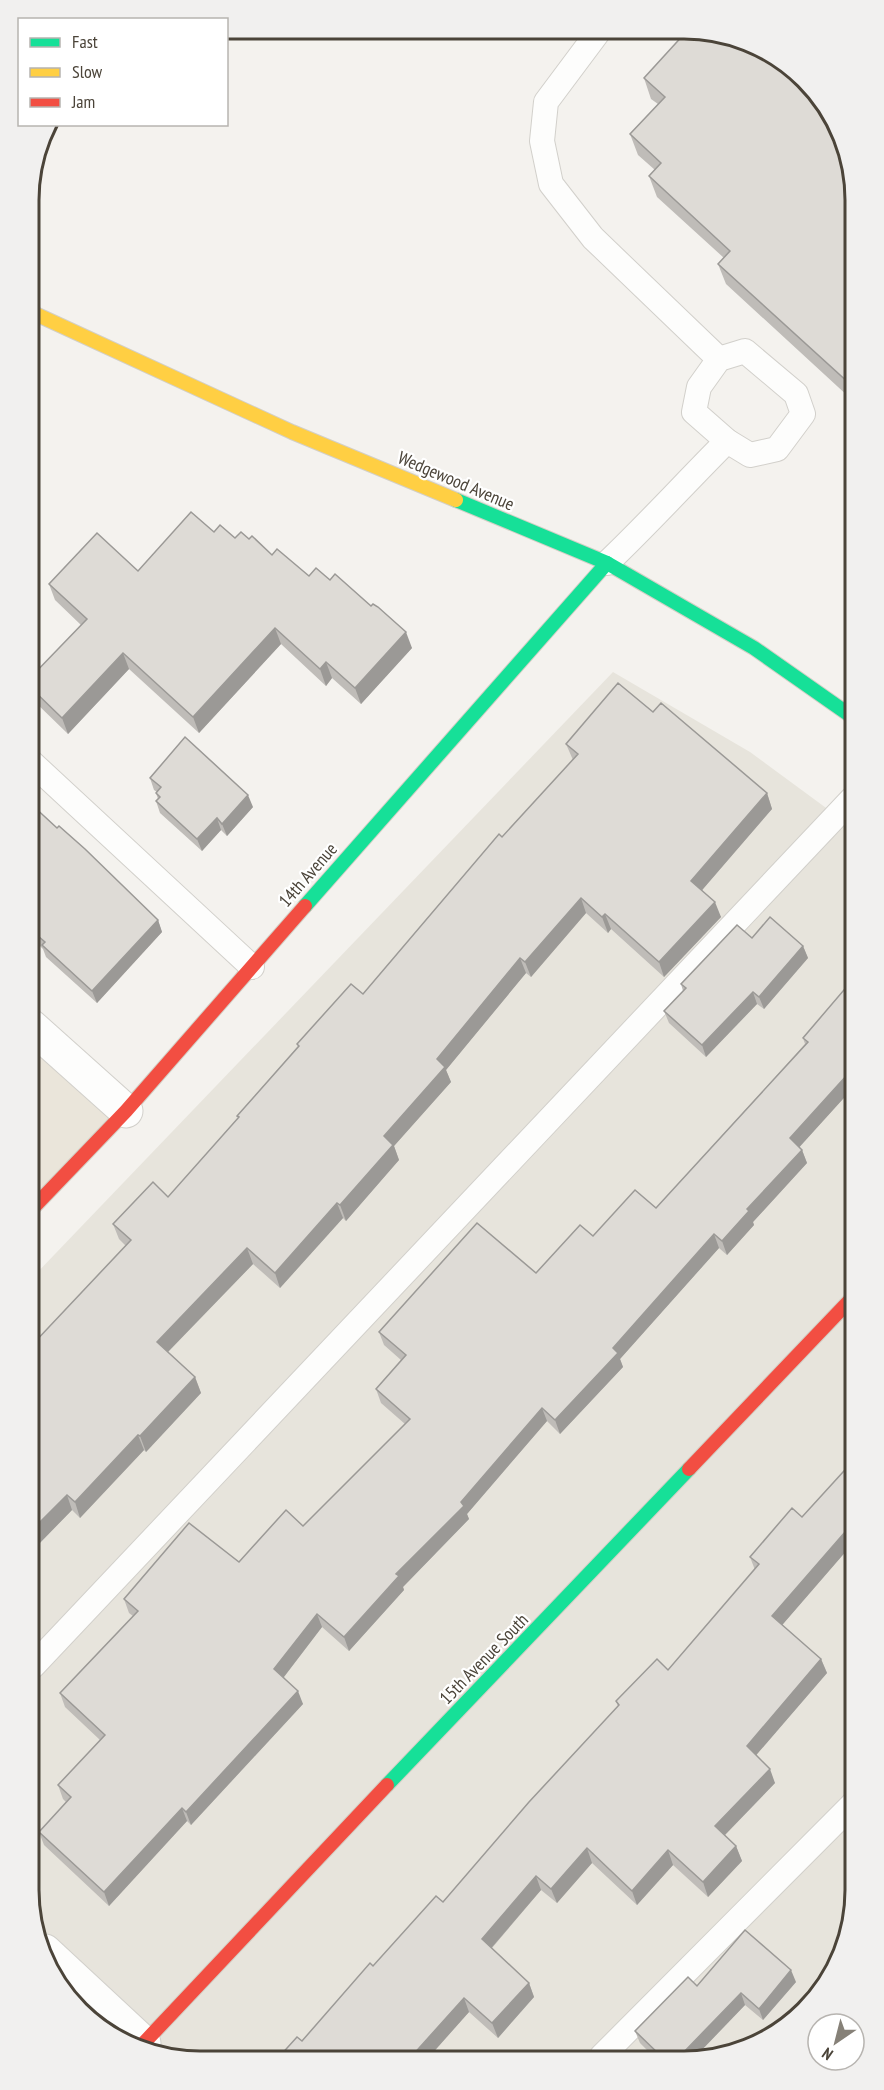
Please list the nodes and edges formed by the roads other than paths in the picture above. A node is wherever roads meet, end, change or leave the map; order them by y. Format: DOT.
graph roads {
  1 [pos="593,39"];
  2 [pos="39,316"];
  3 [pos="719,359"];
  4 [pos="727,441"];
  5 [pos="608,563"];
  6 [pos="845,712"];
  7 [pos="39,769"];
  8 [pos="845,806"];
  9 [pos="252,967"];
  10 [pos="39,1032"];
  11 [pos="126,1111"];
  12 [pos="39,1202"];
  13 [pos="845,1305"];
  14 [pos="39,1659"];
  15 [pos="845,1812"];
  16 [pos="57,1962"];
  17 [pos="135,2037"];
  18 [pos="146,2041"];
  19 [pos="607,2051"];
  1 -- 3 [label="lane"];
  2 -- 5 [label="street, Wedgewood Avenue"];
  3 -- 4 [label="lane"];
  3 -- 4 [label="lane"];
  4 -- 5 [label="lane"];
  5 -- 6 [label="street, Wedgewood Avenue"];
  5 -- 9 [label="street, 14th Avenue"];
  7 -- 9 [label="lane"];
  8 -- 14 [label="lane"];
  9 -- 11 [label="street, 14th Avenue"];
  10 -- 11 [label="street"];
  11 -- 12 [label="street, 14th Avenue"];
  13 -- 18 [label="street, 15th Avenue South"];
  15 -- 19 [label="lane"];
  16 -- 17 [label="street"];
}
